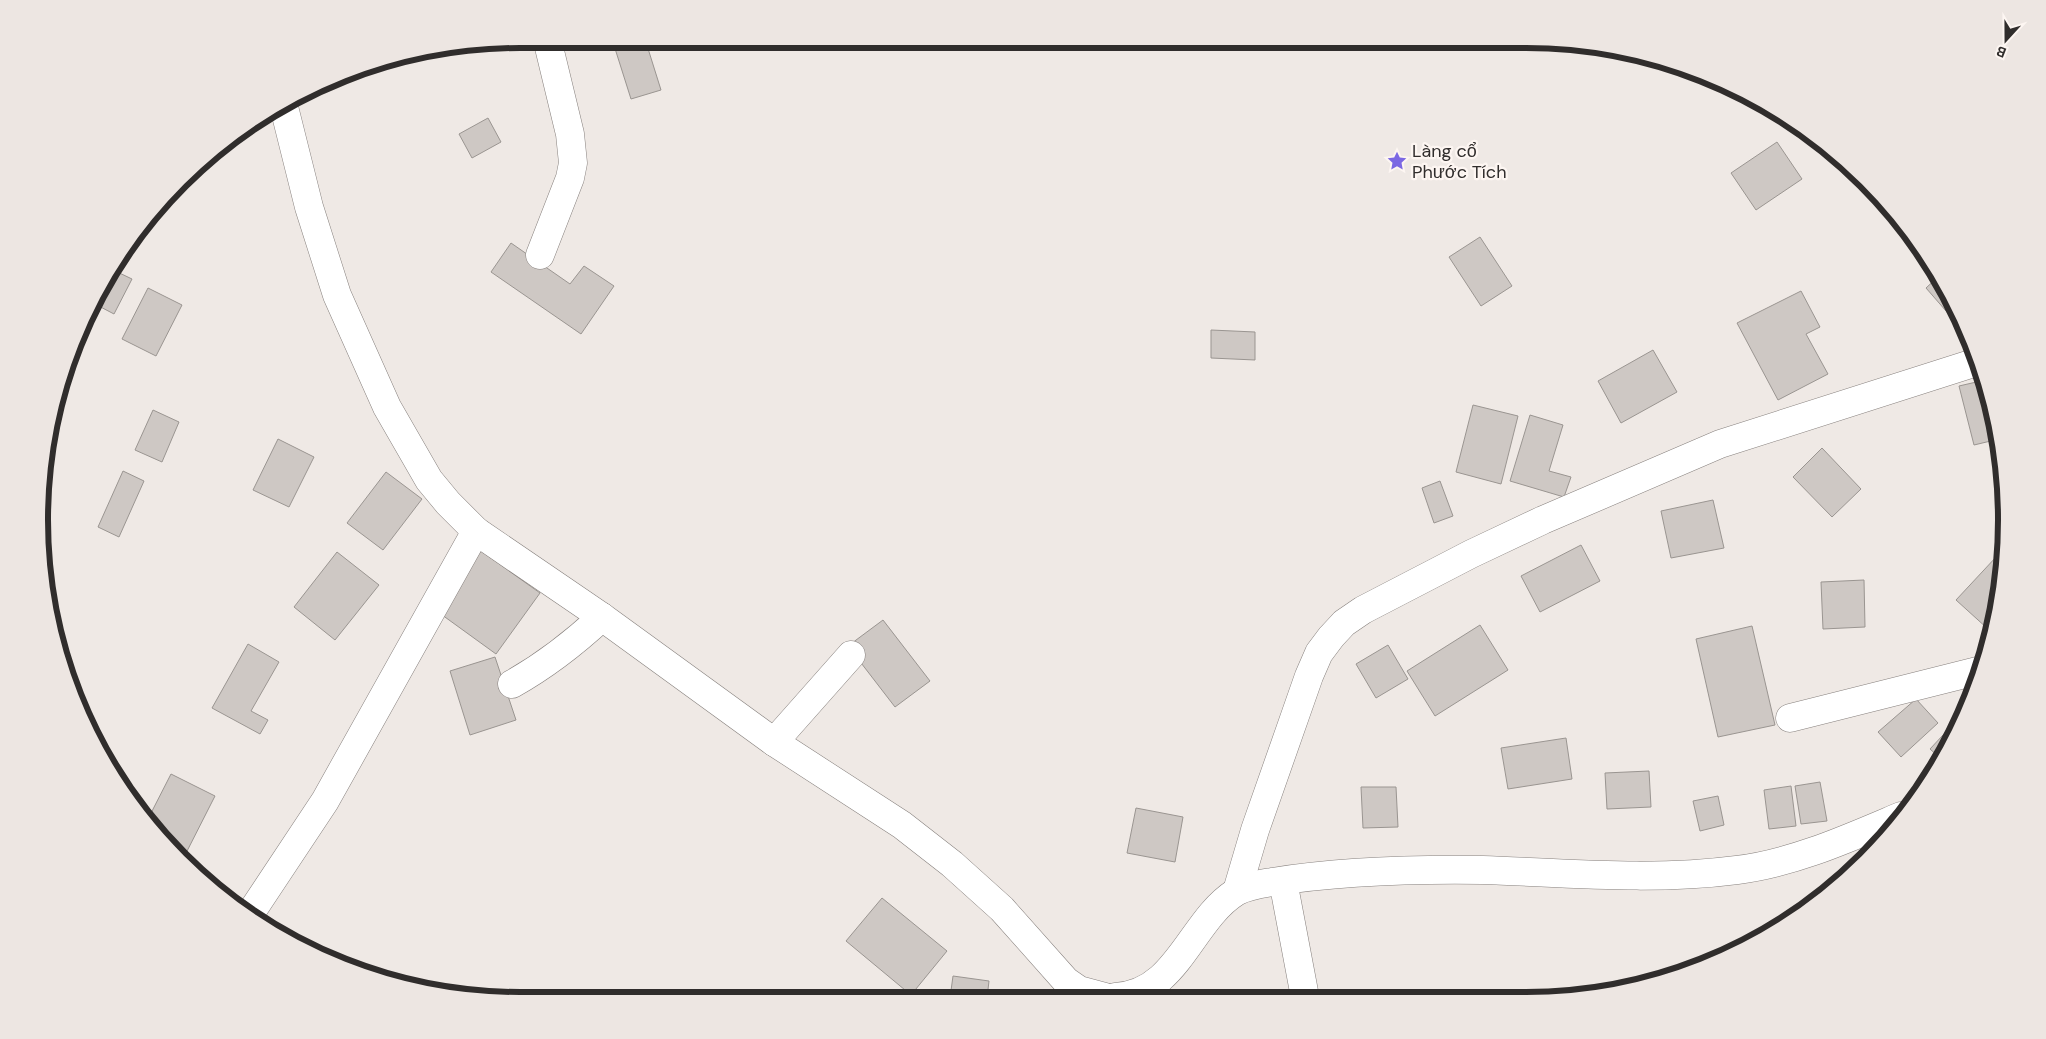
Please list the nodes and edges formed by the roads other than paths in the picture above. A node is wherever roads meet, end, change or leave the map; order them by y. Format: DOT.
graph roads {
  1 [pos="549,48"];
  2 [pos="285,110"];
  3 [pos="540,254"];
  4 [pos="1972,364"];
  5 [pos="476,531"];
  6 [pos="602,617"];
  7 [pos="852,655"];
  8 [pos="1973,672"];
  9 [pos="512,684"];
  10 [pos="1790,718"];
  11 [pos="774,742"];
  12 [pos="1890,821"];
  13 [pos="1283,881"];
  14 [pos="1237,891"];
  15 [pos="253,909"];
  16 [pos="1084,992"];
  17 [pos="1140,992"];
  18 [pos="1304,992"];
  1 -- 3 [label="street"];
  2 -- 5 [label="street"];
  4 -- 14 [label="street"];
  5 -- 6 [label="street"];
  5 -- 15 [label="street"];
  6 -- 9 [label="street"];
  6 -- 11 [label="street"];
  7 -- 11 [label="street"];
  8 -- 10 [label="street"];
  11 -- 16 [label="street"];
  12 -- 13 [label="street"];
  13 -- 14 [label="street"];
  13 -- 18 [label="street"];
  14 -- 17 [label="street"];
}
